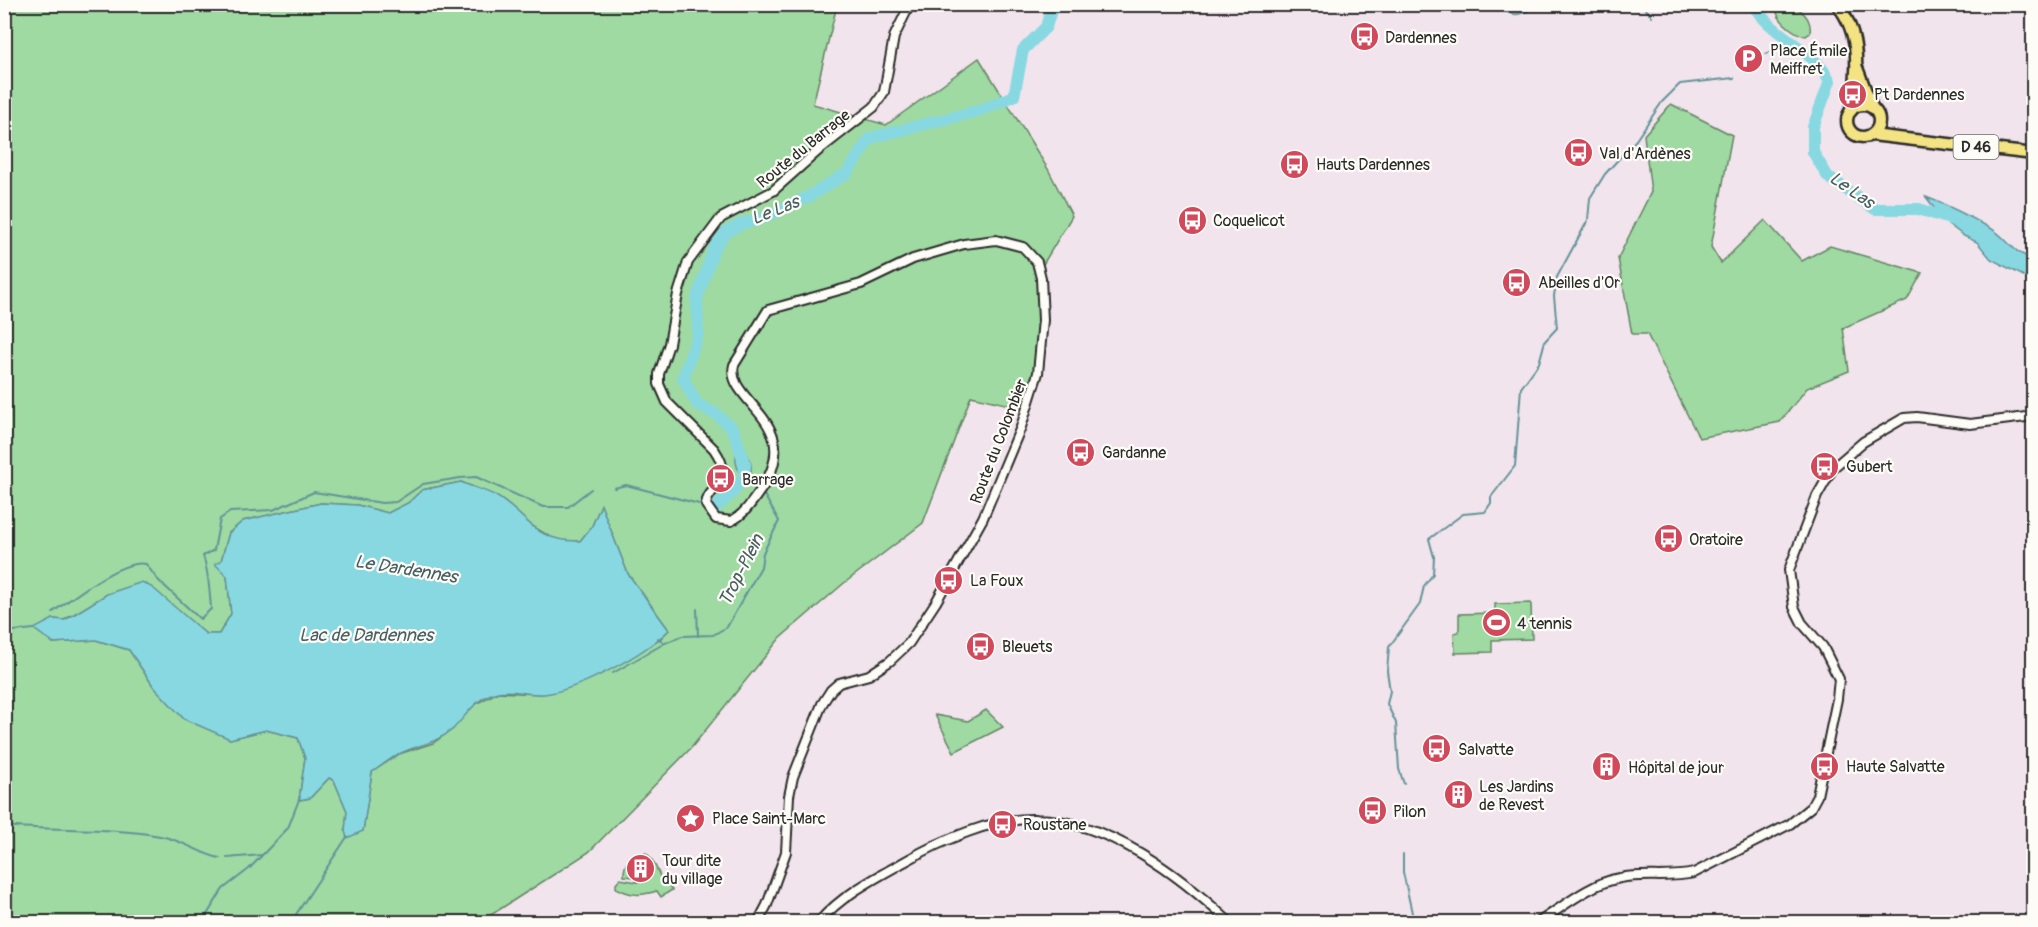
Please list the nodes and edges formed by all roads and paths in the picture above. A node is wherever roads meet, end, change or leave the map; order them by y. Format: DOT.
graph roads {
  1 [pos="910,4"];
  2 [pos="1837,4"];
  3 [pos="1857,62"];
  4 [pos="1872,107"];
  5 [pos="1851,111"];
  6 [pos="1880,121"];
  7 [pos="1872,135"];
  8 [pos="1902,139"];
  9 [pos="2034,154"];
  10 [pos="2034,416"];
  11 [pos="716,519"];
  12 [pos="758,922"];
  13 [pos="819,922"];
  14 [pos="1229,922"];
  15 [pos="1539,922"];
  1 -- 11 [label="street, Route du Barrage"];
  2 -- 3 [label="main road"];
  3 -- 4 [label="main road"];
  3 -- 5 [label="main road"];
  4 -- 5 [label="main road"];
  4 -- 6 [label="main road"];
  5 -- 7 [label="main road"];
  6 -- 7 [label="main road"];
  6 -- 8 [label="main road"];
  7 -- 8 [label="main road, D 46"];
  8 -- 9 [label="main road, D 46"];
  10 -- 15 [label="street"];
  11 -- 12 [label="street, Route du Colombier"];
  13 -- 14 [label="street"];
}
